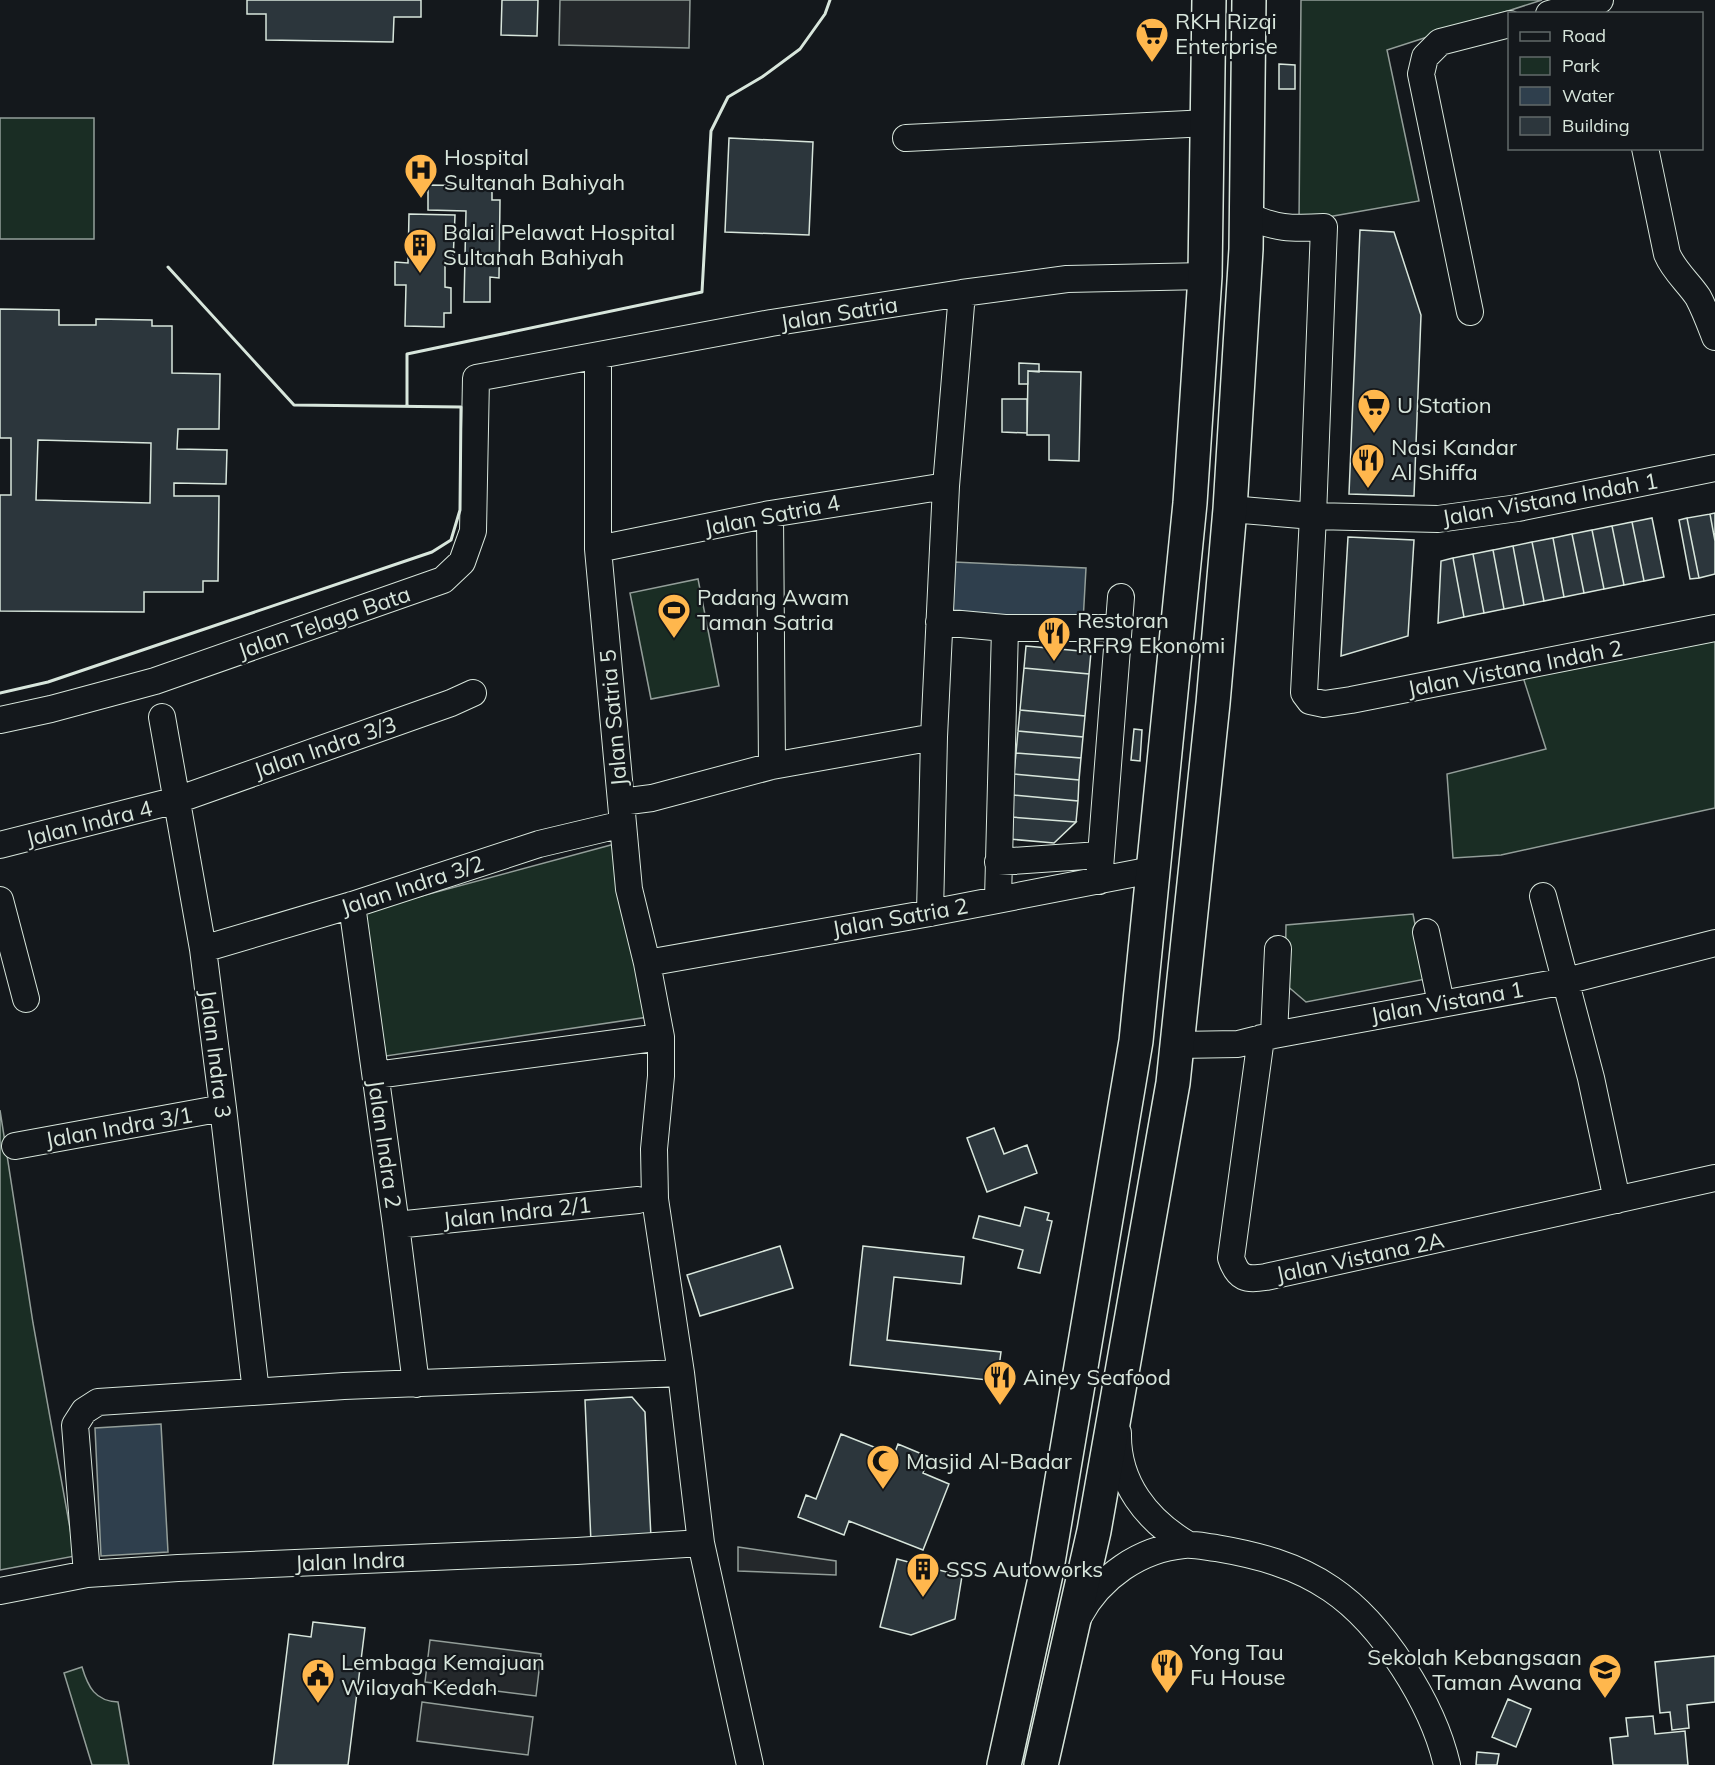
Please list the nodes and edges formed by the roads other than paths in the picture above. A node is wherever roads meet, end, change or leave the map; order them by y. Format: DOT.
graph roads {
  1 [pos="1209,0"];
  2 [pos="1249,0"];
  3 [pos="1600,0"];
  4 [pos="1556,12"];
  5 [pos="1508,24"];
  6 [pos="1208,123"];
  7 [pos="906,138"];
  8 [pos="1645,150"];
  9 [pos="1245,214"];
  10 [pos="1205,276"];
  11 [pos="962,293"];
  12 [pos="1470,312"];
  13 [pos="1715,337"];
  14 [pos="598,357"];
  15 [pos="476,378"];
  16 [pos="1715,468"];
  17 [pos="946,486"];
  18 [pos="1230,508"];
  19 [pos="770,514"];
  20 [pos="1313,516"];
  21 [pos="598,549"];
  22 [pos="1121,597"];
  23 [pos="939,622"];
  24 [pos="1005,628"];
  25 [pos="1118,628"];
  26 [pos="1715,628"];
  27 [pos="473,693"];
  28 [pos="162,717"];
  29 [pos="0,720"];
  30 [pos="934,737"];
  31 [pos="772,766"];
  32 [pos="177,800"];
  33 [pos="622,813"];
  34 [pos="0,845"];
  35 [pos="1100,855"];
  36 [pos="998,862"];
  37 [pos="1152,870"];
  38 [pos="1099,881"];
  39 [pos="1543,896"];
  40 [pos="998,899"];
  41 [pos="0,900"];
  42 [pos="352,905"];
  43 [pos="930,912"];
  44 [pos="1426,932"];
  45 [pos="1715,943"];
  46 [pos="202,949"];
  47 [pos="1278,949"];
  48 [pos="647,963"];
  49 [pos="1566,981"];
  50 [pos="26,999"];
  51 [pos="1441,1003"];
  52 [pos="1268,1036"];
  53 [pos="661,1037"];
  54 [pos="1177,1045"];
  55 [pos="375,1075"];
  56 [pos="223,1108"];
  57 [pos="15,1146"];
  58 [pos="1715,1178"];
  59 [pos="638,1200"];
  60 [pos="1617,1200"];
  61 [pos="396,1225"];
  62 [pos="681,1373"];
  63 [pos="416,1384"];
  64 [pos="256,1392"];
  65 [pos="1118,1397"];
  66 [pos="701,1543"];
  67 [pos="1187,1544"];
  68 [pos="87,1574"];
  69 [pos="0,1591"];
  70 [pos="1074,1624"];
  71 [pos="1428,1712"];
  72 [pos="750,1765"];
  73 [pos="1004,1765"];
  74 [pos="1041,1765"];
  75 [pos="1431,1765"];
  76 [pos="1447,1765"];
  1 -- 6 [label="highway"];
  2 -- 9 [label="highway"];
  3 -- 4 [label="street"];
  5 -- 12 [label="street"];
  6 -- 7 [label="street"];
  6 -- 10 [label="highway"];
  8 -- 13 [label="street"];
  9 -- 18 [label="highway"];
  9 -- 20 [label="street"];
  10 -- 11 [label="street, Jalan Satria"];
  10 -- 37 [label="highway"];
  11 -- 14 [label="street, Jalan Satria"];
  11 -- 17 [label="street"];
  14 -- 15 [label="street, Jalan Satria"];
  14 -- 21 [label="street, Jalan Satria 5"];
  15 -- 29 [label="street, Jalan Telaga Bata"];
  16 -- 20 [label="street, Jalan Vistana Indah 1"];
  17 -- 19 [label="street, Jalan Satria 4"];
  17 -- 23 [label="street"];
  18 -- 20 [label="street, Jalan Vistana Indah 1"];
  18 -- 54 [label="highway"];
  19 -- 21 [label="street, Jalan Satria 4"];
  19 -- 31 [label="street"];
  20 -- 26 [label="street, Jalan Vistana Indah 2"];
  21 -- 33 [label="street, Jalan Satria 5"];
  22 -- 25 [label="street"];
  23 -- 24 [label="street"];
  23 -- 30 [label="street"];
  24 -- 25 [label="street"];
  24 -- 36 [label="street"];
  25 -- 35 [label="street"];
  27 -- 32 [label="street, Jalan Indra 3/3"];
  28 -- 32 [label="street, Jalan Indra 3"];
  30 -- 31 [label="street, Jalan Indra 3/2"];
  30 -- 43 [label="street"];
  31 -- 33 [label="street, Jalan Indra 3/2"];
  32 -- 34 [label="street, Jalan Indra 4"];
  32 -- 46 [label="street, Jalan Indra 3"];
  33 -- 42 [label="street, Jalan Indra 3/2"];
  33 -- 48 [label="street, Jalan Satria 5"];
  35 -- 36 [label="street"];
  35 -- 38 [label="street"];
  36 -- 40 [label="street"];
  37 -- 38 [label="street, Jalan Satria 2"];
  37 -- 73 [label="highway"];
  38 -- 40 [label="street, Jalan Satria 2"];
  39 -- 49 [label="street"];
  40 -- 43 [label="street, Jalan Satria 2"];
  41 -- 50 [label="street"];
  42 -- 46 [label="street, Jalan Indra 3/2"];
  42 -- 55 [label="street, Jalan Indra 2"];
  43 -- 48 [label="street, Jalan Satria 2"];
  44 -- 51 [label="street"];
  45 -- 49 [label="street, Jalan Vistana 1"];
  46 -- 56 [label="street, Jalan Indra 3"];
  47 -- 52 [label="street"];
  48 -- 53 [label="street, Jalan Satria 5"];
  49 -- 51 [label="street, Jalan Vistana 1"];
  49 -- 60 [label="street"];
  51 -- 52 [label="street, Jalan Vistana 1"];
  52 -- 54 [label="street, Jalan Vistana 1"];
  52 -- 60 [label="street, Jalan Vistana 2A"];
  53 -- 55 [label="street"];
  53 -- 62 [label="street, Jalan Satria 5"];
  54 -- 65 [label="highway"];
  55 -- 61 [label="street, Jalan Indra 2"];
  56 -- 57 [label="street, Jalan Indra 3/1"];
  56 -- 64 [label="street, Jalan Indra 3"];
  58 -- 60 [label="street, Jalan Vistana 2A"];
  59 -- 61 [label="street, Jalan Indra 2/1"];
  61 -- 63 [label="street, Jalan Indra 2"];
  62 -- 63 [label="street"];
  62 -- 66 [label="street, Jalan Satria 5"];
  63 -- 64 [label="street"];
  64 -- 68 [label="street"];
  65 -- 67 [label="street"];
  65 -- 70 [label="highway"];
  66 -- 68 [label="street, Jalan Indra"];
  66 -- 72 [label="street, Jalan Satria 5"];
  67 -- 70 [label="street"];
  67 -- 71 [label="street"];
  68 -- 69 [label="street, Jalan Indra"];
  70 -- 74 [label="highway"];
  71 -- 75 [label="street"];
  71 -- 76 [label="street"];
}
